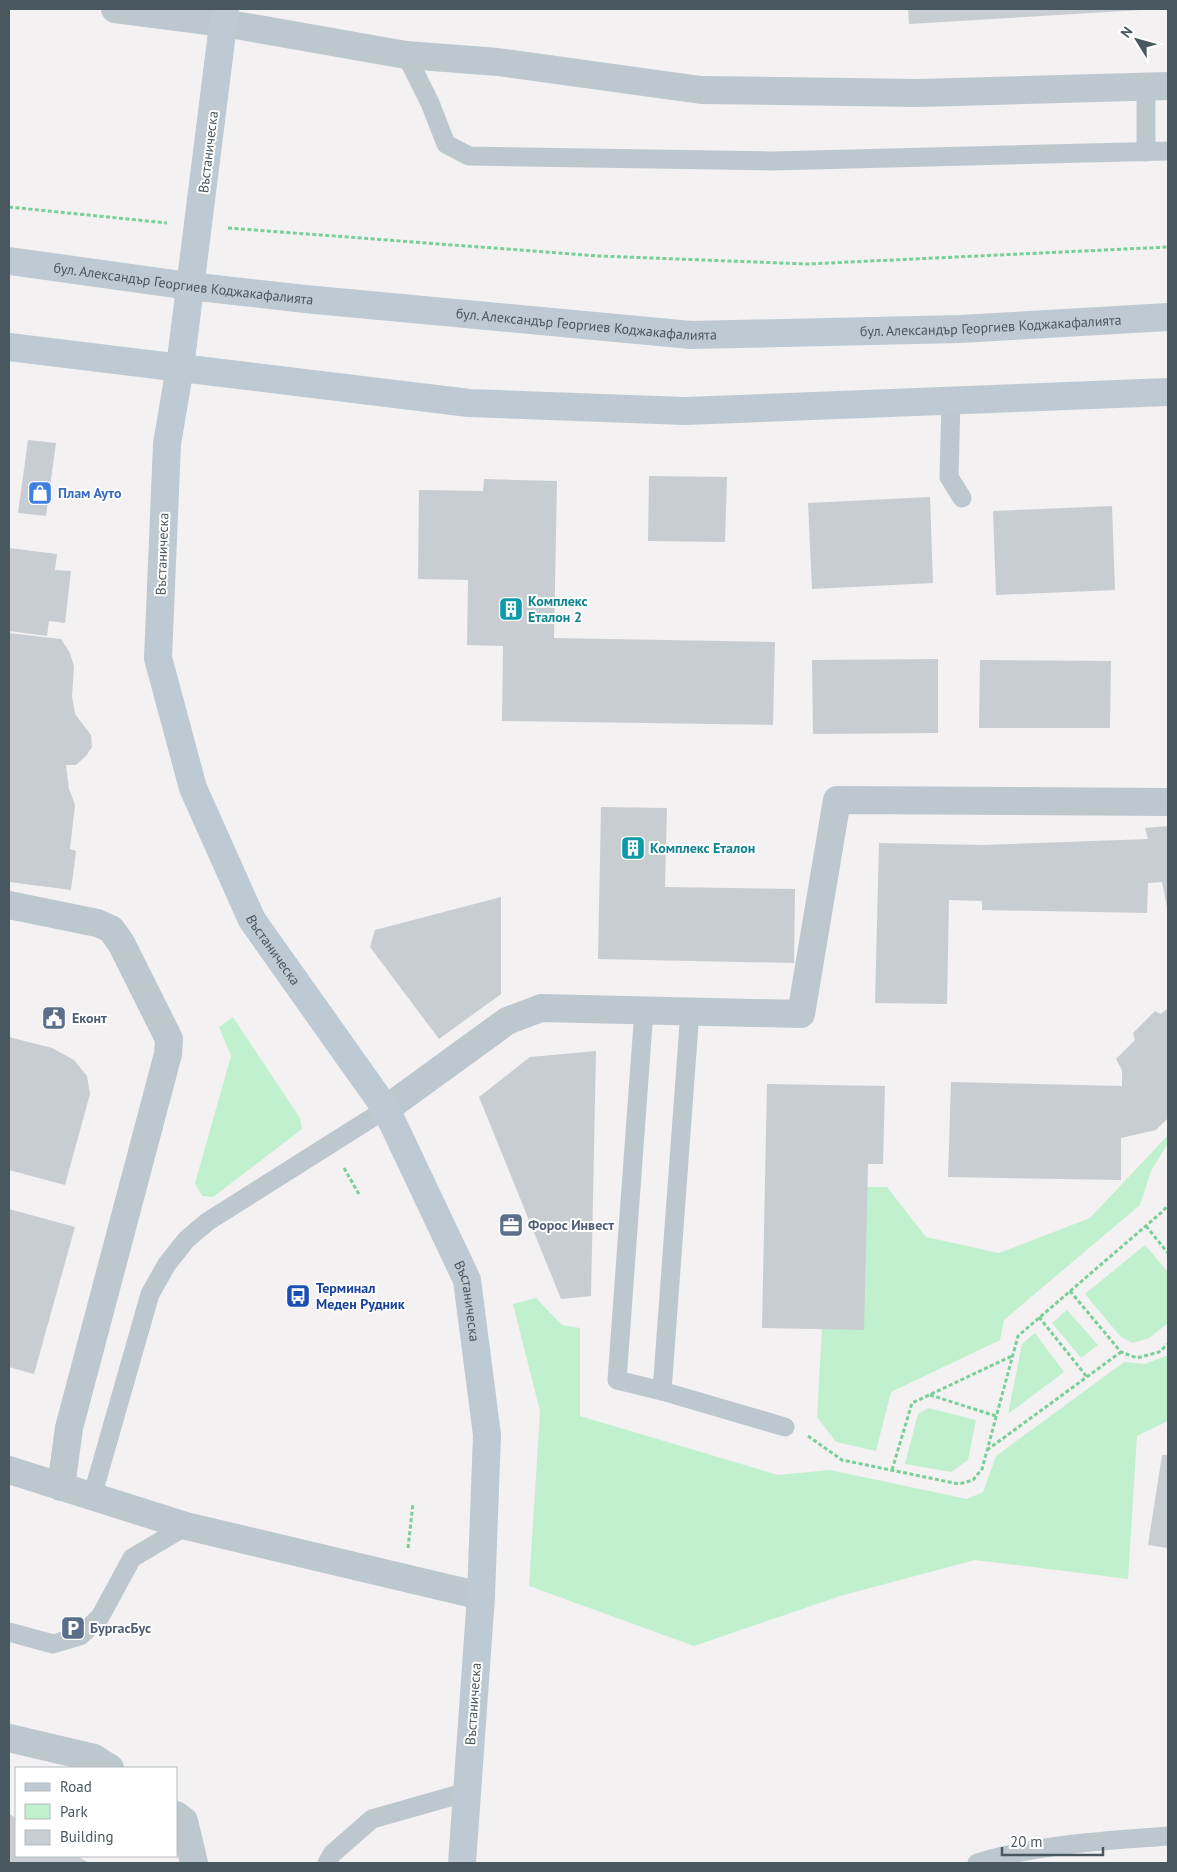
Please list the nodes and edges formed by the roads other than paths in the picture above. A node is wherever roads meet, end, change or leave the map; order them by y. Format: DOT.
graph roads {
  1 [pos="115,9"];
  2 [pos="225,16"];
  3 [pos="406,55"];
  4 [pos="1157,87"];
  5 [pos="1168,151"];
  6 [pos="1146,152"];
  7 [pos="9,261"];
  8 [pos="189,286"];
  9 [pos="1168,317"];
  10 [pos="9,347"];
  11 [pos="180,367"];
  12 [pos="1168,392"];
  13 [pos="951,401"];
  14 [pos="962,498"];
  15 [pos="1168,802"];
  16 [pos="9,905"];
  17 [pos="644,1010"];
  18 [pos="690,1011"];
  19 [pos="386,1109"];
  20 [pos="662,1391"];
  21 [pos="784,1427"];
  22 [pos="9,1470"];
  23 [pos="61,1487"];
  24 [pos="92,1497"];
  25 [pos="186,1526"];
  26 [pos="481,1596"];
  27 [pos="9,1632"];
  28 [pos="9,1738"];
  29 [pos="108,1767"];
  30 [pos="467,1792"];
  31 [pos="178,1816"];
  32 [pos="1168,1836"];
  33 [pos="194,1863"];
  34 [pos="327,1863"];
  35 [pos="462,1863"];
  36 [pos="977,1863"];
  1 -- 2 [label="street"];
  2 -- 3 [label="street"];
  2 -- 8 [label="main road, Въстаническа"];
  3 -- 4 [label="street"];
  3 -- 6 [label="lane"];
  4 -- 6 [label="lane"];
  5 -- 6 [label="lane"];
  7 -- 8 [label="main road, бул. Александър Георгиев Коджакафалията"];
  8 -- 9 [label="main road, бул. Александър Георгиев Коджакафалията"];
  8 -- 11 [label="main road, Въстаническа"];
  10 -- 11 [label="main road"];
  11 -- 13 [label="main road"];
  11 -- 19 [label="main road, Въстаническа"];
  12 -- 13 [label="main road"];
  13 -- 14 [label="lane"];
  15 -- 18 [label="street"];
  16 -- 23 [label="street"];
  17 -- 18 [label="street"];
  17 -- 19 [label="street"];
  17 -- 20 [label="lane"];
  18 -- 20 [label="lane"];
  19 -- 24 [label="lane"];
  19 -- 26 [label="main road, Въстаническа"];
  20 -- 21 [label="lane"];
  22 -- 23 [label="street"];
  23 -- 24 [label="street"];
  24 -- 25 [label="street"];
  25 -- 26 [label="street"];
  25 -- 27 [label="lane"];
  26 -- 30 [label="main road, Въстаническа"];
  28 -- 29 [label="street"];
  30 -- 34 [label="lane"];
  30 -- 35 [label="main road, Въстаническа"];
  31 -- 33 [label="street"];
  32 -- 36 [label="lane"];
}
